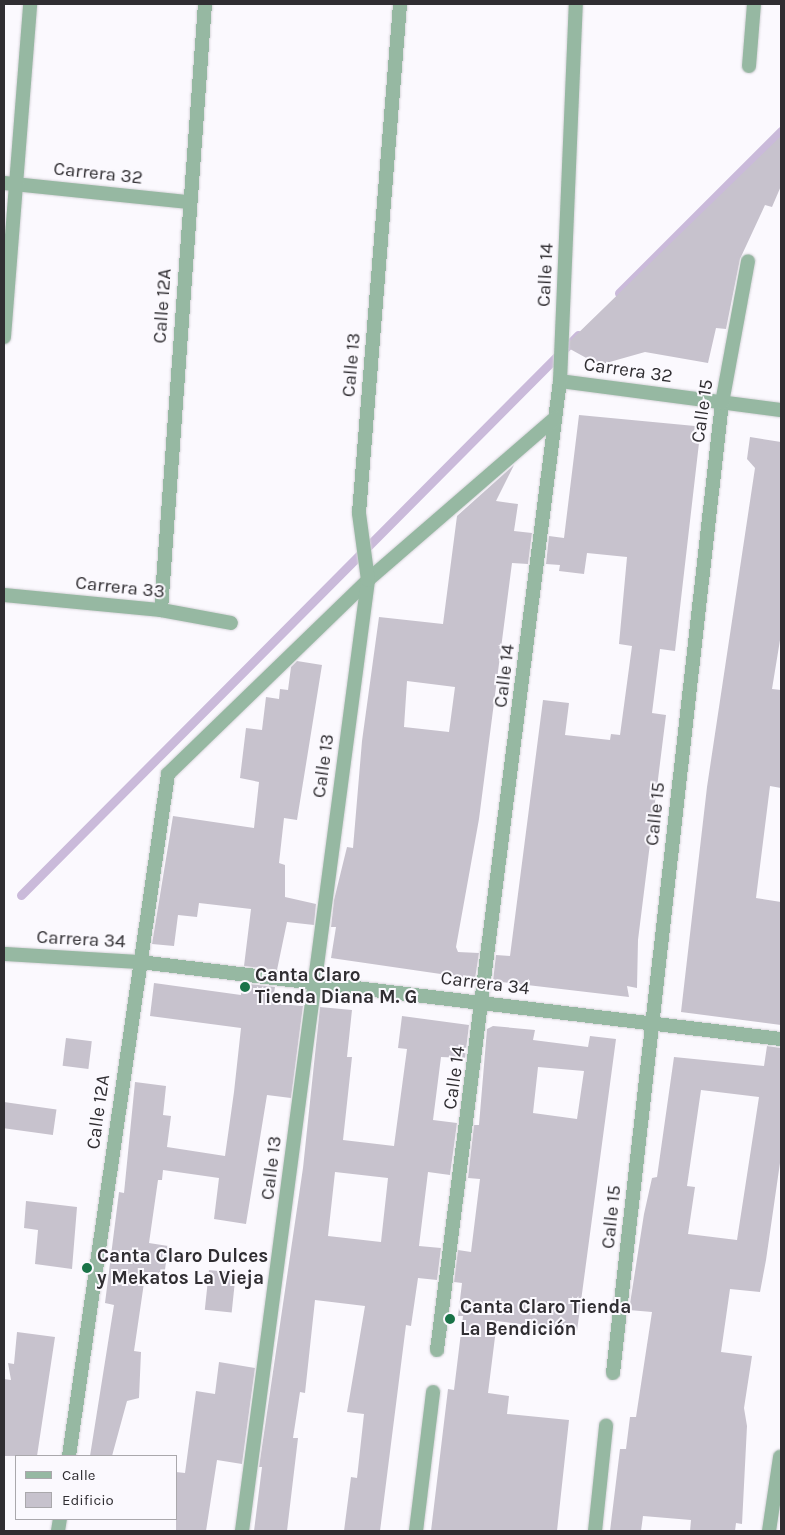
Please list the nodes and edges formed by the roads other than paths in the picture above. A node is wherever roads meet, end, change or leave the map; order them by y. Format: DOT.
graph roads {
  1 [pos="30,4"];
  2 [pos="206,4"];
  3 [pos="400,4"];
  4 [pos="576,4"];
  5 [pos="754,4"];
  6 [pos="750,66"];
  7 [pos="11,184"];
  8 [pos="189,202"];
  9 [pos="748,261"];
  10 [pos="4,337"];
  11 [pos="560,381"];
  12 [pos="722,402"];
  13 [pos="781,410"];
  14 [pos="555,418"];
  15 [pos="368,573"];
  16 [pos="4,595"];
  17 [pos="161,610"];
  18 [pos="231,623"];
  19 [pos="4,954"];
  20 [pos="140,962"];
  21 [pos="314,983"];
  22 [pos="484,1002"];
  23 [pos="652,1024"];
  24 [pos="781,1039"];
  25 [pos="437,1350"];
  26 [pos="613,1373"];
  27 [pos="433,1392"];
  28 [pos="606,1426"];
  29 [pos="69,1455"];
  30 [pos="780,1457"];
  31 [pos="242,1531"];
  32 [pos="416,1531"];
  33 [pos="596,1531"];
  34 [pos="769,1531"];
  1 -- 7 [label="street"];
  2 -- 8 [label="street, Calle 12A"];
  3 -- 15 [label="street, Calle 13"];
  4 -- 11 [label="street, Calle 14"];
  5 -- 6 [label="street"];
  7 -- 8 [label="street, Carrera 32"];
  7 -- 10 [label="street"];
  8 -- 17 [label="street, Calle 12A"];
  9 -- 12 [label="street, Calle 15"];
  11 -- 12 [label="street, Carrera 32"];
  11 -- 14 [label="street, Calle 14"];
  12 -- 13 [label="street, Carrera 32"];
  12 -- 23 [label="street, Calle 15"];
  14 -- 15 [label="street"];
  14 -- 22 [label="street, Calle 14"];
  15 -- 20 [label="street, Calle 12A"];
  15 -- 21 [label="street, Calle 13"];
  16 -- 17 [label="street, Carrera 33"];
  17 -- 18 [label="street, Carrera 33"];
  19 -- 20 [label="street, Carrera 34"];
  20 -- 21 [label="street, Carrera 34"];
  20 -- 29 [label="street, Calle 12A"];
  21 -- 22 [label="street, Carrera 34"];
  21 -- 31 [label="street, Calle 13"];
  22 -- 23 [label="street, Carrera 34"];
  22 -- 25 [label="street, Calle 14"];
  23 -- 24 [label="street, Carrera 34"];
  23 -- 26 [label="street, Calle 15"];
  27 -- 32 [label="street"];
  28 -- 33 [label="street"];
  30 -- 34 [label="street"];
}
